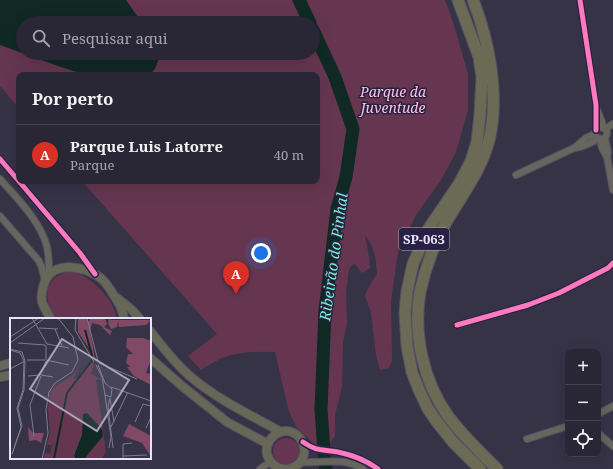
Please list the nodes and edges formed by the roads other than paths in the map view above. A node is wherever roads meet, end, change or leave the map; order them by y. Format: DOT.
graph roads {
  1 [pos="458,0"];
  2 [pos="473,0"];
  3 [pos="580,0"];
  4 [pos="613,124"];
  5 [pos="602,134"];
  6 [pos="0,159"];
  7 [pos="516,175"];
  8 [pos="16,178"];
  9 [pos="0,179"];
  10 [pos="21,184"];
  11 [pos="613,190"];
  12 [pos="0,216"];
  13 [pos="612,266"];
  14 [pos="95,274"];
  15 [pos="47,278"];
  16 [pos="115,296"];
  17 [pos="50,318"];
  18 [pos="124,318"];
  19 [pos="139,318"];
  20 [pos="457,325"];
  21 [pos="151,332"];
  22 [pos="151,359"];
  23 [pos="10,362"];
  24 [pos="0,366"];
  25 [pos="10,375"];
  26 [pos="0,377"];
  27 [pos="613,406"];
  28 [pos="601,412"];
  29 [pos="565,427"];
  30 [pos="281,432"];
  31 [pos="601,436"];
  32 [pos="527,439"];
  33 [pos="303,442"];
  34 [pos="268,444"];
  35 [pos="613,446"];
  36 [pos="270,462"];
  37 [pos="299,465"];
  38 [pos="260,469"];
  39 [pos="280,469"];
  40 [pos="284,469"];
  41 [pos="288,469"];
  42 [pos="363,469"];
  43 [pos="378,469"];
  44 [pos="480,469"];
  45 [pos="497,469"];
  1 -- 44 [label="highway, SP-063"];
  2 -- 45 [label="highway, SP-063"];
  3 -- 5 [label="street"];
  4 -- 5 [label="street"];
  5 -- 7 [label="street"];
  5 -- 11 [label="street"];
  6 -- 8 [label="street"];
  9 -- 15 [label="street"];
  10 -- 14 [label="street"];
  12 -- 15 [label="street"];
  13 -- 20 [label="street"];
  14 -- 15 [label="main road"];
  14 -- 16 [label="main road"];
  15 -- 17 [label="main road"];
  16 -- 18 [label="main road"];
  16 -- 19 [label="main road"];
  21 -- 30 [label="main road"];
  22 -- 34 [label="main road"];
  23 -- 24 [label="main road"];
  25 -- 26 [label="main road"];
  27 -- 28 [label="street"];
  29 -- 32 [label="street"];
  30 -- 33 [label="main road"];
  30 -- 34 [label="main road"];
  31 -- 35 [label="street"];
  33 -- 37 [label="main road"];
  33 -- 43 [label="street"];
  34 -- 36 [label="main road"];
  36 -- 38 [label="street"];
  36 -- 39 [label="main road"];
  37 -- 41 [label="main road"];
  37 -- 42 [label="street"];
  39 -- 40 [label="main road"];
}
